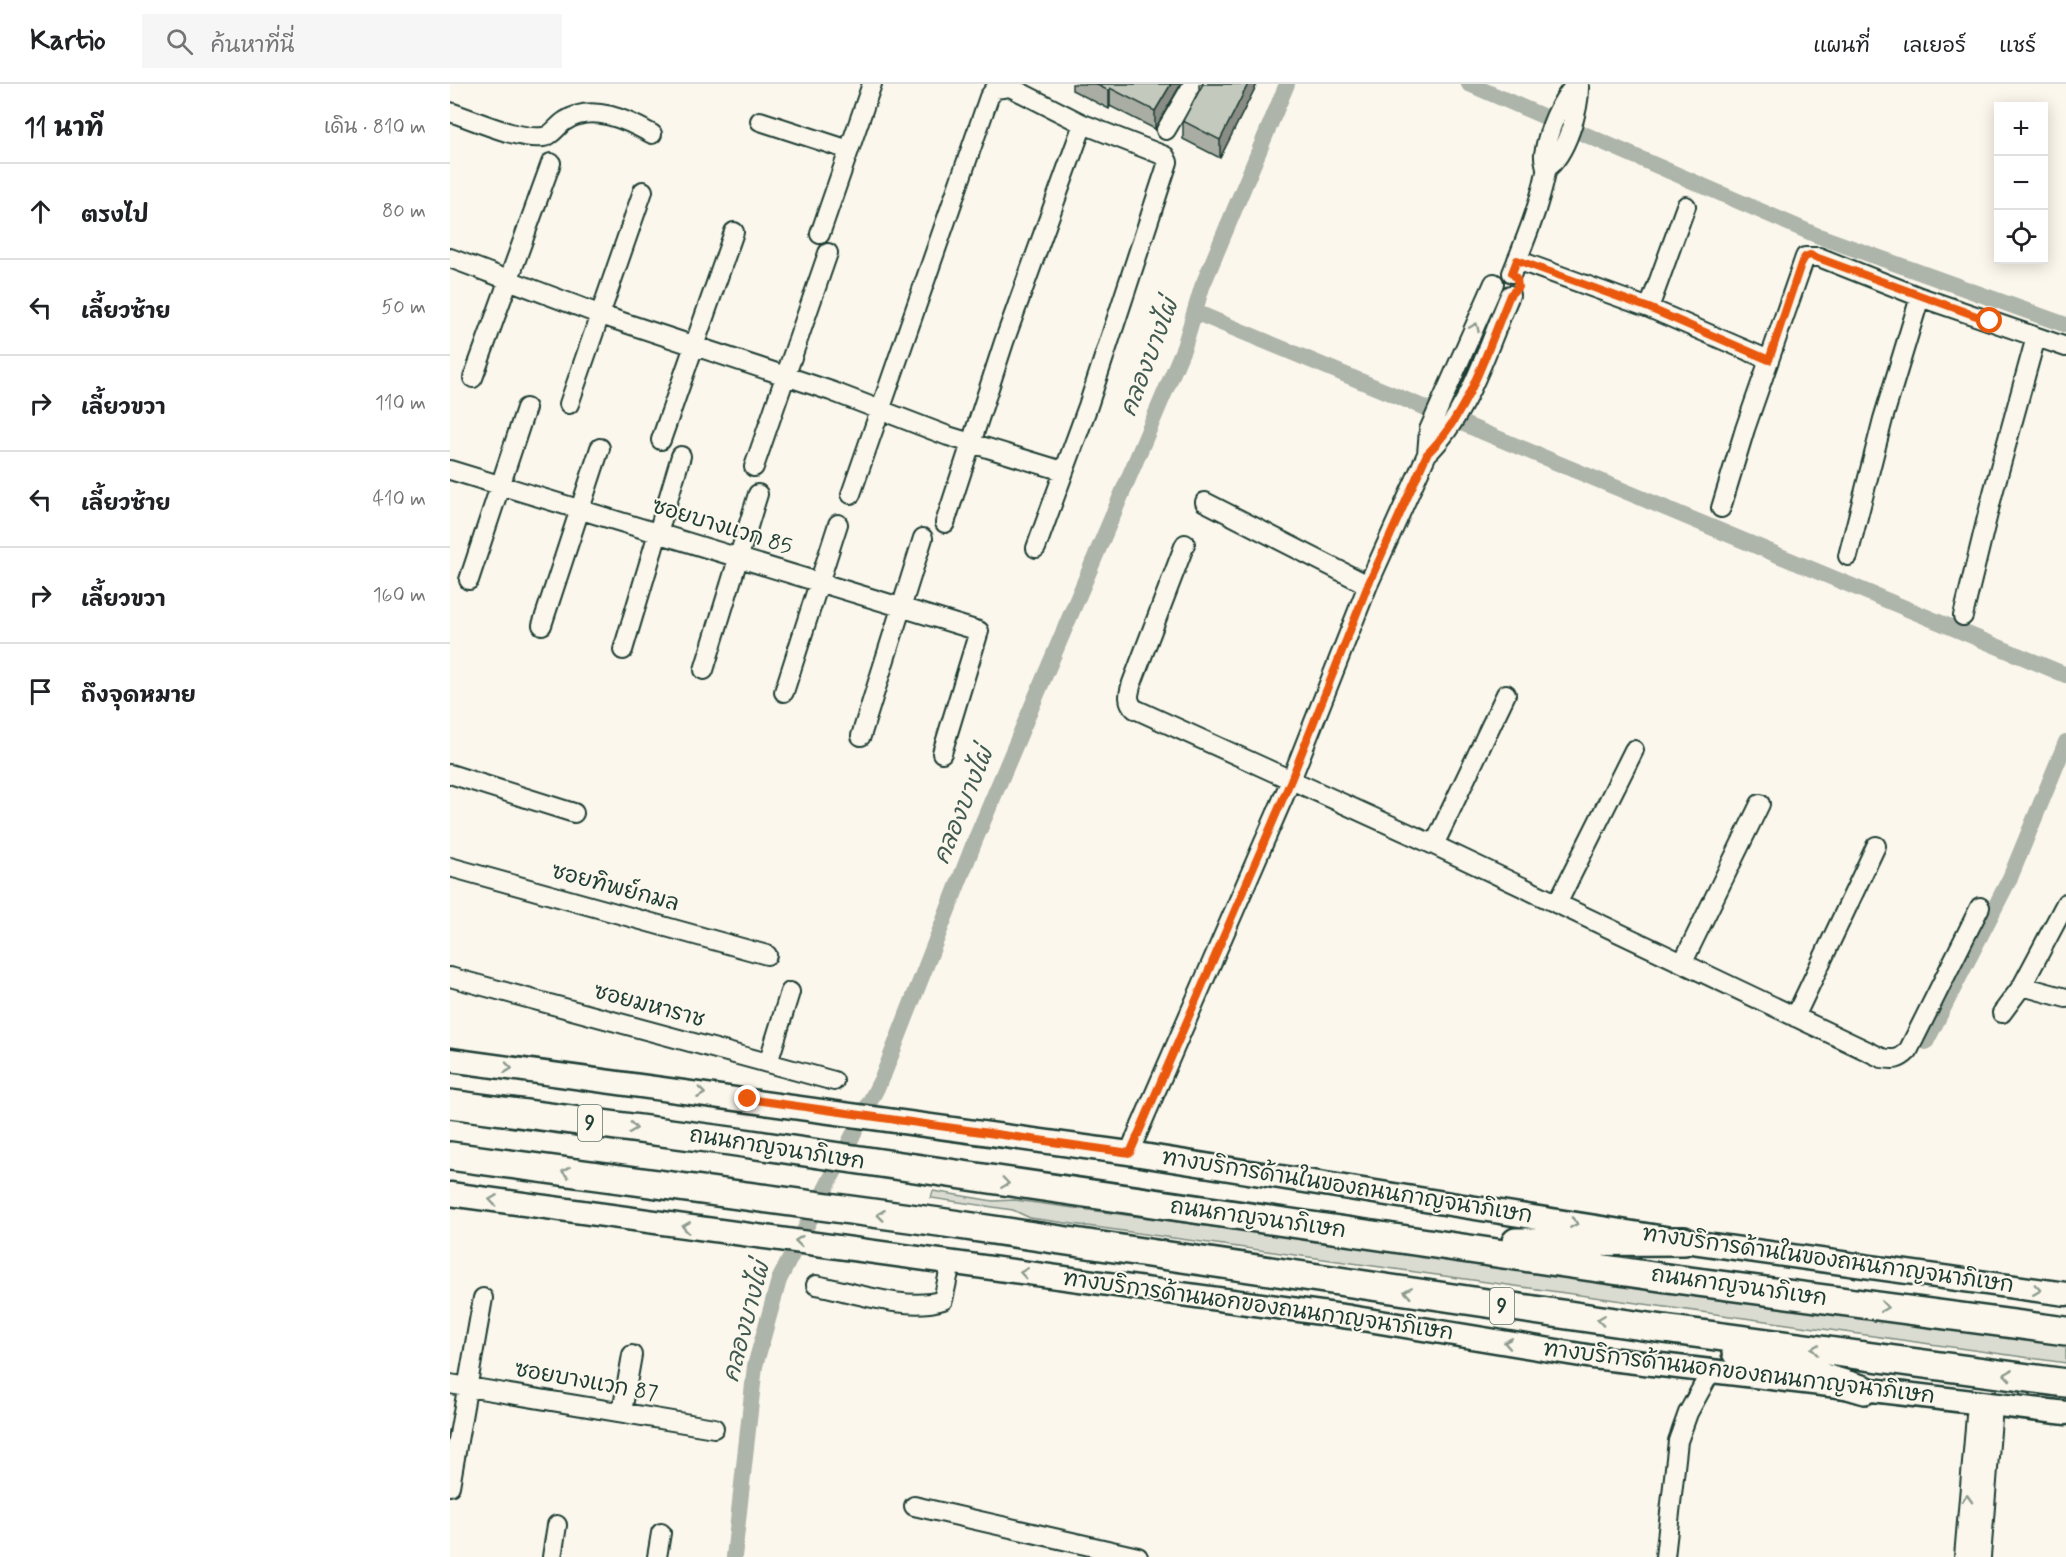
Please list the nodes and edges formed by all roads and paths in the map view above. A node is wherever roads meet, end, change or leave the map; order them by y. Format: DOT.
graph roads {
  1 [pos="872,84"];
  2 [pos="1193,84"];
  3 [pos="1578,84"];
  4 [pos="450,112"];
  5 [pos="760,121"];
  6 [pos="1083,124"];
  7 [pos="1166,130"];
  8 [pos="652,134"];
  9 [pos="849,150"];
  10 [pos="551,163"];
  11 [pos="643,191"];
  12 [pos="1686,206"];
  13 [pos="734,232"];
  14 [pos="820,234"];
  15 [pos="828,253"];
  16 [pos="450,258"];
  17 [pos="1514,267"];
  18 [pos="509,280"];
  19 [pos="1494,283"];
  20 [pos="1510,295"];
  21 [pos="1920,297"];
  22 [pos="1649,308"];
  23 [pos="600,314"];
  24 [pos="2036,337"];
  25 [pos="694,346"];
  26 [pos="2066,347"];
  27 [pos="1769,360"];
  28 [pos="1459,365"];
  29 [pos="1477,374"];
  30 [pos="785,376"];
  31 [pos="473,378"];
  32 [pos="1452,403"];
  33 [pos="569,404"];
  34 [pos="526,408"];
  35 [pos="880,410"];
  36 [pos="661,440"];
  37 [pos="971,443"];
  38 [pos="600,448"];
  39 [pos="681,456"];
  40 [pos="754,467"];
  41 [pos="450,471"];
  42 [pos="1063,471"];
  43 [pos="501,486"];
  44 [pos="758,494"];
  45 [pos="851,494"];
  46 [pos="1205,502"];
  47 [pos="1721,508"];
  48 [pos="580,510"];
  49 [pos="837,524"];
  50 [pos="945,524"];
  51 [pos="658,534"];
  52 [pos="923,538"];
  53 [pos="1185,544"];
  54 [pos="1036,548"];
  55 [pos="1848,556"];
  56 [pos="740,558"];
  57 [pos="469,580"];
  58 [pos="821,583"];
  59 [pos="1368,585"];
  60 [pos="903,608"];
  61 [pos="1964,616"];
  62 [pos="542,625"];
  63 [pos="622,650"];
  64 [pos="704,670"];
  65 [pos="784,692"];
  66 [pos="1506,694"];
  67 [pos="861,736"];
  68 [pos="1634,750"];
  69 [pos="942,753"];
  70 [pos="450,774"];
  71 [pos="1291,780"];
  72 [pos="1760,804"];
  73 [pos="574,813"];
  74 [pos="1434,845"];
  75 [pos="1876,846"];
  76 [pos="450,867"];
  77 [pos="2066,903"];
  78 [pos="1557,904"];
  79 [pos="1980,907"];
  80 [pos="767,955"];
  81 [pos="1683,962"];
  82 [pos="450,978"];
  83 [pos="2022,986"];
  84 [pos="790,992"];
  85 [pos="2066,998"];
  86 [pos="2002,1013"];
  87 [pos="1795,1017"];
  88 [pos="450,1060"];
  89 [pos="768,1063"];
  90 [pos="834,1082"];
  91 [pos="450,1104"];
  92 [pos="1130,1153"];
  93 [pos="450,1156"];
  94 [pos="450,1194"];
  95 [pos="1684,1240"];
  96 [pos="1431,1243"];
  97 [pos="951,1263"];
  98 [pos="816,1285"];
  99 [pos="2066,1294"];
  100 [pos="483,1298"];
  101 [pos="1649,1327"];
  102 [pos="2066,1331"];
  103 [pos="632,1355"];
  104 [pos="1710,1373"];
  105 [pos="2066,1383"];
  106 [pos="450,1384"];
  107 [pos="469,1387"];
  108 [pos="1865,1390"];
  109 [pos="1985,1405"];
  110 [pos="622,1412"];
  111 [pos="2066,1413"];
  112 [pos="714,1428"];
  113 [pos="450,1486"];
  114 [pos="914,1506"];
  115 [pos="557,1525"];
  116 [pos="661,1533"];
  117 [pos="1972,1556"];
  118 [pos="552,1557"];
  119 [pos="657,1557"];
  120 [pos="1138,1557"];
  121 [pos="1665,1557"];
  1 -- 9 [label="street"];
  2 -- 7 [label="street"];
  3 -- 17 [label="street"];
  4 -- 8 [label="street"];
  5 -- 9 [label="street"];
  6 -- 35 [label="street"];
  6 -- 37 [label="street"];
  6 -- 42 [label="street"];
  9 -- 14 [label="street"];
  10 -- 18 [label="street"];
  11 -- 23 [label="street"];
  12 -- 22 [label="street"];
  13 -- 25 [label="street"];
  15 -- 30 [label="street"];
  16 -- 18 [label="street"];
  17 -- 19 [label="street"];
  17 -- 20 [label="street"];
  17 -- 22 [label="street"];
  18 -- 23 [label="street"];
  18 -- 31 [label="street"];
  19 -- 20 [label="street"];
  28 -- 19 [label="street, one-way"];
  20 -- 29 [label="street"];
  21 -- 24 [label="street"];
  21 -- 27 [label="street"];
  21 -- 55 [label="street"];
  22 -- 27 [label="street"];
  23 -- 25 [label="street"];
  23 -- 33 [label="street"];
  24 -- 26 [label="street"];
  24 -- 61 [label="street"];
  25 -- 30 [label="street"];
  25 -- 36 [label="street"];
  27 -- 47 [label="street"];
  28 -- 29 [label="street"];
  28 -- 32 [label="street"];
  29 -- 32 [label="street"];
  30 -- 35 [label="street"];
  30 -- 40 [label="street"];
  32 -- 59 [label="street"];
  34 -- 43 [label="street"];
  35 -- 37 [label="street"];
  35 -- 45 [label="street"];
  37 -- 42 [label="street"];
  37 -- 50 [label="street"];
  38 -- 48 [label="street"];
  39 -- 51 [label="street"];
  41 -- 43 [label="street, ซอยบางแวก 85"];
  42 -- 54 [label="street"];
  43 -- 48 [label="street, ซอยบางแวก 85"];
  43 -- 57 [label="street"];
  44 -- 56 [label="street"];
  46 -- 59 [label="street"];
  48 -- 51 [label="street, ซอยบางแวก 85"];
  48 -- 62 [label="street"];
  49 -- 58 [label="street"];
  51 -- 56 [label="street, ซอยบางแวก 85"];
  51 -- 63 [label="street"];
  52 -- 60 [label="street"];
  53 -- 71 [label="street"];
  56 -- 58 [label="street, ซอยบางแวก 85"];
  56 -- 64 [label="street"];
  58 -- 60 [label="street, ซอยบางแวก 85"];
  58 -- 65 [label="street"];
  59 -- 71 [label="street"];
  60 -- 67 [label="street"];
  60 -- 69 [label="street, ซอยบางแวก 85"];
  66 -- 74 [label="street"];
  68 -- 78 [label="street"];
  70 -- 73 [label="street"];
  71 -- 74 [label="street"];
  71 -- 92 [label="street"];
  72 -- 81 [label="street"];
  74 -- 78 [label="street"];
  75 -- 87 [label="street"];
  76 -- 80 [label="street, ซอยทิพย์กมล"];
  77 -- 83 [label="street"];
  78 -- 81 [label="street"];
  79 -- 87 [label="street"];
  81 -- 87 [label="street"];
  82 -- 89 [label="street, ซอยมหาราช"];
  83 -- 85 [label="street"];
  83 -- 86 [label="street"];
  84 -- 89 [label="street"];
  88 -- 92 [label="main road, ทางบริการด้านในของถนนกาญจนาภิเษก, one-way"];
  89 -- 90 [label="street, ซอยมหาราช"];
  91 -- 96 [label="highway, ถนนกาญจนาภิเษก / 9, one-way"];
  92 -- 95 [label="main road, ทางบริการด้านในของถนนกาญจนาภิเษก, one-way"];
  101 -- 93 [label="highway, 9, one-way"];
  97 -- 94 [label="main road, ทางบริการด้านนอกของถนนกาญจนาภิเษก, one-way"];
  95 -- 96 [label="highway"];
  95 -- 99 [label="main road, ทางบริการด้านในของถนนกาญจนาภิเษก, one-way"];
  96 -- 102 [label="highway, ถนนกาญจนาภิเษก / 9, one-way"];
  97 -- 98 [label="street"];
  104 -- 97 [label="main road, ทางบริการด้านนอกของถนนกาญจนาภิเษก, one-way"];
  100 -- 107 [label="street"];
  105 -- 101 [label="highway, 9, one-way"];
  101 -- 108 [label="highway"];
  103 -- 110 [label="street"];
  104 -- 108 [label="main road, ทางบริการด้านนอกของถนนกาญจนาภิเษก"];
  104 -- 121 [label="street"];
  106 -- 107 [label="street, ซอยบางแวก 87"];
  107 -- 110 [label="street, ซอยบางแวก 87"];
  107 -- 113 [label="street"];
  108 -- 109 [label="main road, ทางบริการด้านนอกของถนนกาญจนาภิเษก"];
  109 -- 111 [label="main road, ทางบริการด้านนอกของถนนกาญจนาภิเษก"];
  109 -- 117 [label="street"];
  110 -- 112 [label="street, ซอยบางแวก 87"];
  114 -- 120 [label="street"];
  115 -- 118 [label="street"];
  116 -- 119 [label="street"];
}
